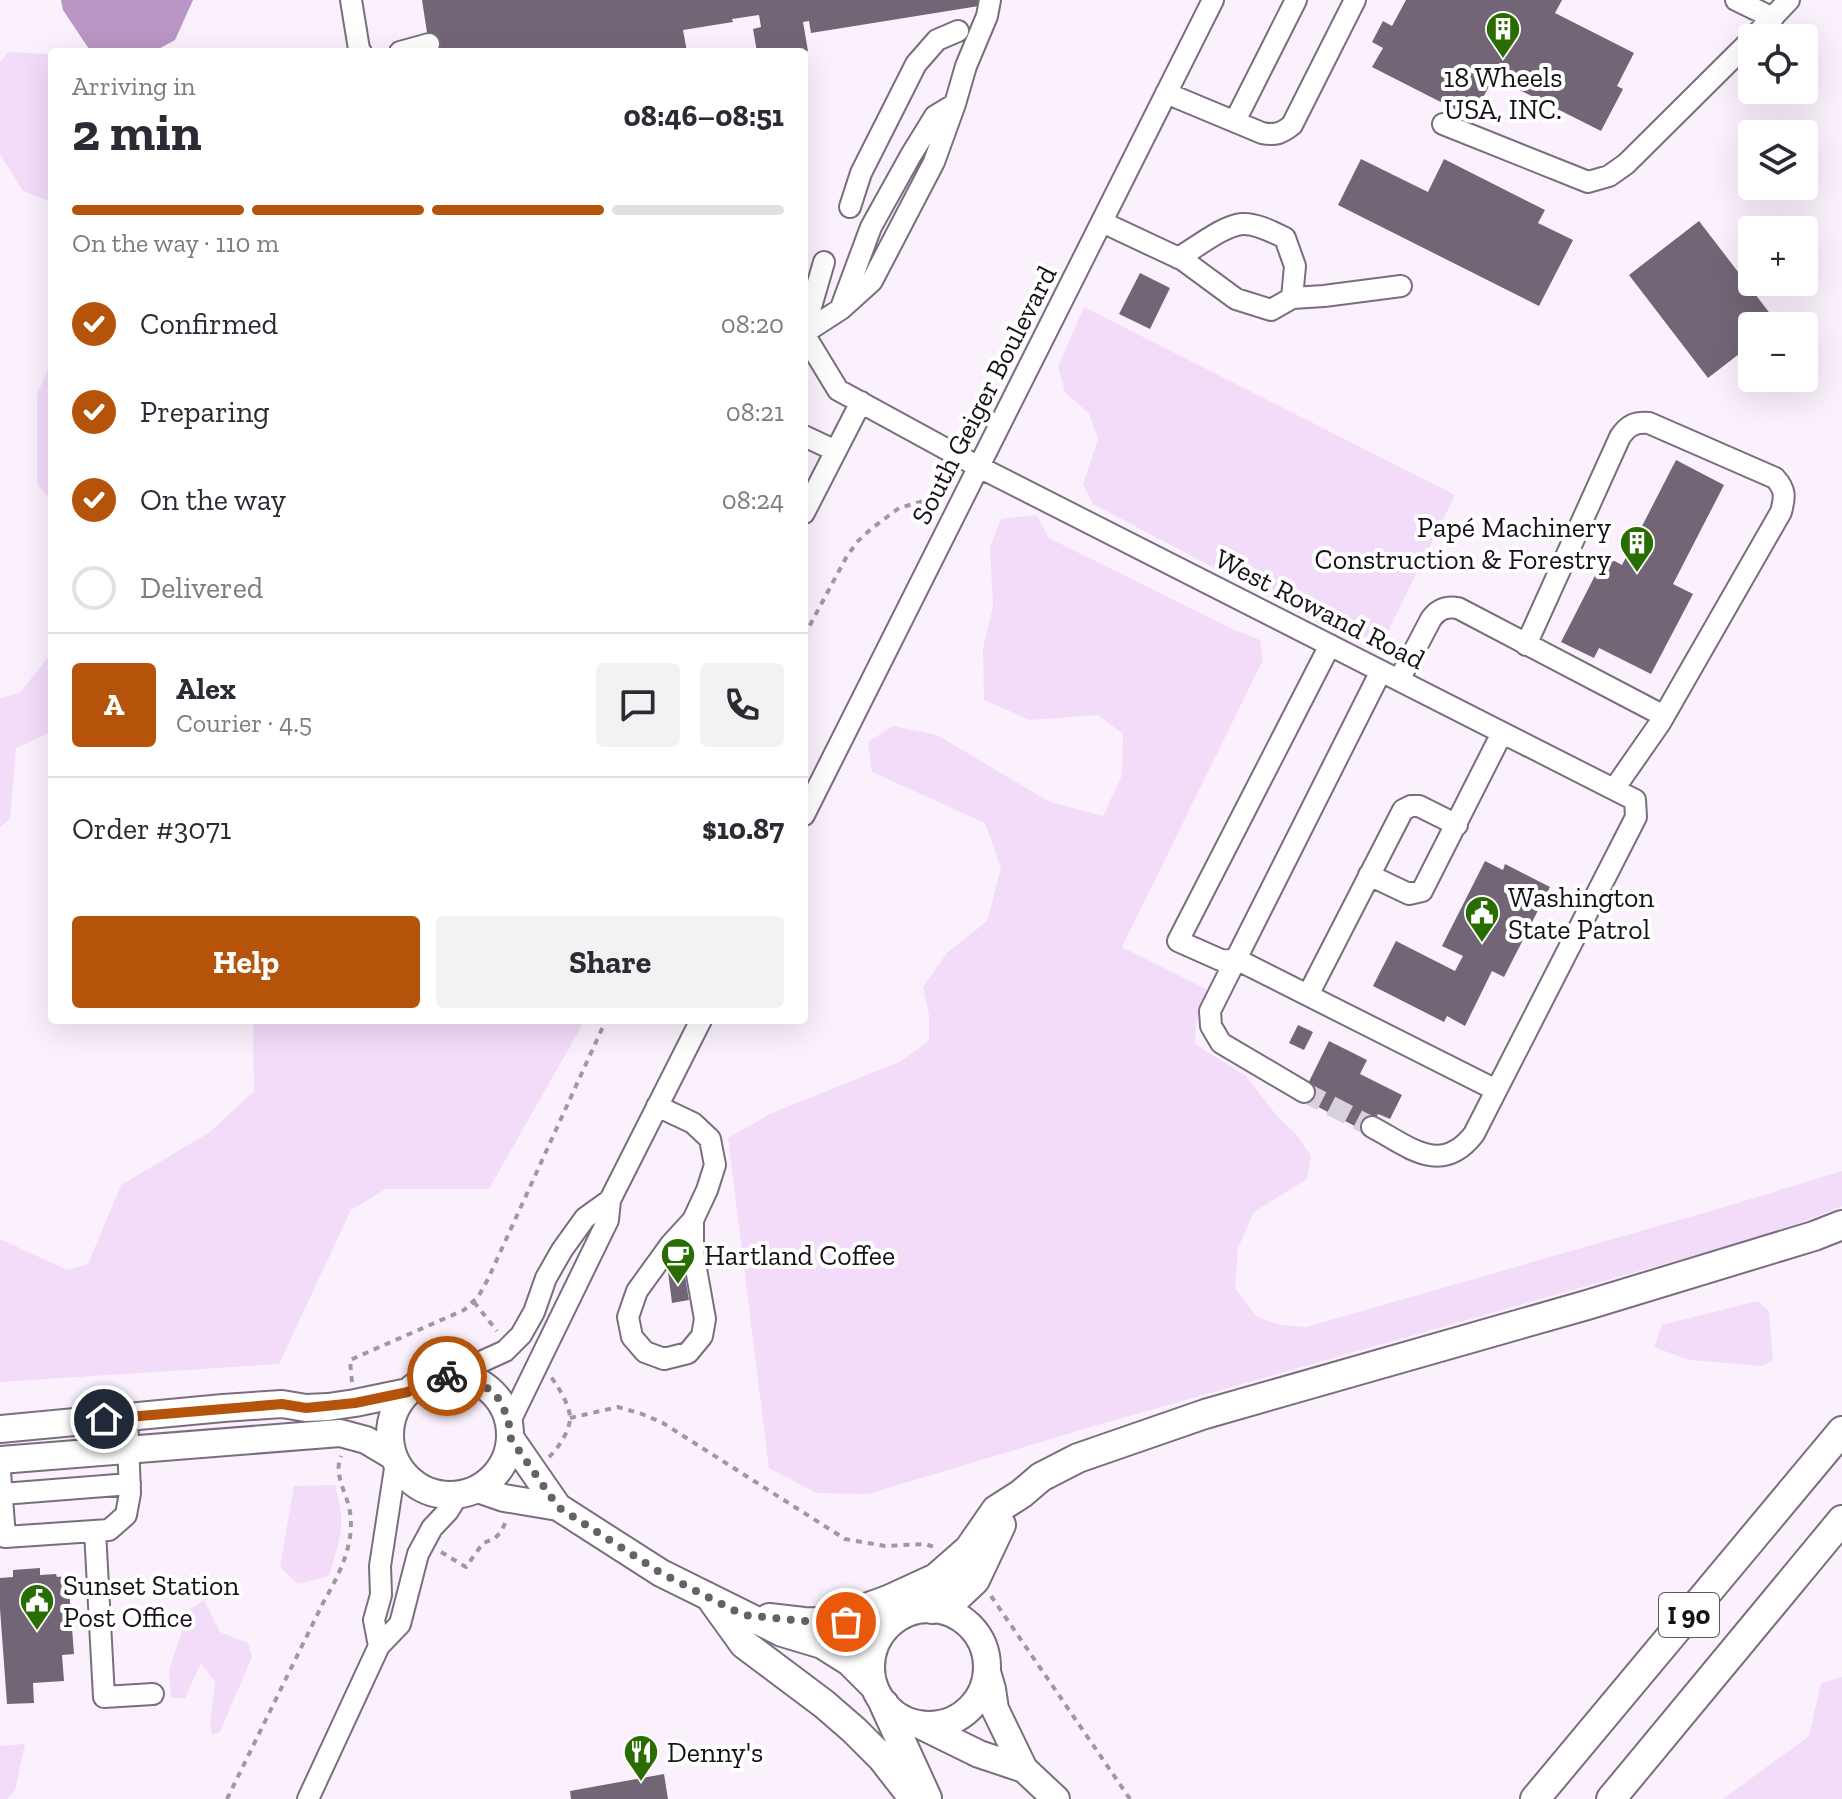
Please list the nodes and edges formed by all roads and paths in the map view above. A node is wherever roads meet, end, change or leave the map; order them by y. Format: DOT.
graph roads {
  1 [pos="351,0"];
  2 [pos="1213,0"];
  3 [pos="1296,0"];
  4 [pos="1355,0"];
  5 [pos="1736,0"];
  6 [pos="1789,0"];
  7 [pos="988,8"];
  8 [pos="1773,18"];
  9 [pos="1767,24"];
  10 [pos="958,31"];
  11 [pos="429,44"];
  12 [pos="359,48"];
  13 [pos="414,48"];
  14 [pos="1738,52"];
  15 [pos="1166,93"];
  16 [pos="1235,121"];
  17 [pos="1443,124"];
  18 [pos="871,179"];
  19 [pos="850,207"];
  20 [pos="1102,222"];
  21 [pos="1178,258"];
  22 [pos="824,262"];
  23 [pos="1401,286"];
  24 [pos="1292,298"];
  25 [pos="808,318"];
  26 [pos="808,330"];
  27 [pos="808,339"];
  28 [pos="861,402"];
  29 [pos="808,441"];
  30 [pos="836,451"];
  31 [pos="979,467"];
  32 [pos="969,488"];
  33 [pos="808,505"];
  34 [pos="808,629"];
  35 [pos="1330,645"];
  36 [pos="1526,645"];
  37 [pos="1390,676"];
  38 [pos="1664,716"];
  39 [pos="1502,733"];
  40 [pos="1614,789"];
  41 [pos="808,807"];
  42 [pos="1457,825"];
  43 [pos="1369,875"];
  44 [pos="1236,959"];
  45 [pos="1308,995"];
  46 [pos="699,1024"];
  47 [pos="1496,1090"];
  48 [pos="1304,1092"];
  49 [pos="657,1106"];
  50 [pos="1372,1127"];
  51 [pos="610,1200"];
  52 [pos="693,1220"];
  53 [pos="1842,1225"];
  54 [pos="474,1302"];
  55 [pos="509,1347"];
  56 [pos="535,1369"];
  57 [pos="450,1376"];
  58 [pos="408,1392"];
  59 [pos="127,1417"];
  60 [pos="570,1418"];
  61 [pos="0,1429"];
  62 [pos="510,1431"];
  63 [pos="1842,1431"];
  64 [pos="129,1451"];
  65 [pos="394,1459"];
  66 [pos="0,1460"];
  67 [pos="0,1472"];
  68 [pos="533,1472"];
  69 [pos="130,1484"];
  70 [pos="468,1492"];
  71 [pos="2,1494"];
  72 [pos="514,1500"];
  73 [pos="558,1507"];
  74 [pos="1842,1520"];
  75 [pos="351,1528"];
  76 [pos="386,1529"];
  77 [pos="95,1531"];
  78 [pos="424,1542"];
  79 [pos="963,1573"];
  80 [pos="713,1601"];
  81 [pos="932,1609"];
  82 [pos="743,1615"];
  83 [pos="897,1619"];
  84 [pos="827,1622"];
  85 [pos="379,1646"];
  86 [pos="986,1671"];
  87 [pos="153,1694"];
  88 [pos="879,1696"];
  89 [pos="917,1724"];
  90 [pos="1024,1769"];
  91 [pos="308,1799"];
  92 [pos="914,1799"];
  93 [pos="927,1799"];
  94 [pos="1056,1799"];
  95 [pos="1130,1799"];
  96 [pos="1535,1799"];
  97 [pos="1611,1799"];
  1 -- 12 [label="street"];
  2 -- 15 [label="street, South Geiger Boulevard"];
  3 -- 16 [label="street"];
  4 -- 16 [label="street"];
  5 -- 8 [label="street"];
  6 -- 8 [label="street"];
  7 -- 10 [label="street"];
  7 -- 26 [label="street"];
  8 -- 9 [label="street"];
  10 -- 18 [label="street"];
  10 -- 19 [label="street"];
  11 -- 13 [label="street"];
  14 -- 17 [label="street"];
  15 -- 16 [label="street"];
  15 -- 20 [label="street, South Geiger Boulevard"];
  20 -- 21 [label="street"];
  20 -- 31 [label="street, South Geiger Boulevard"];
  21 -- 24 [label="street"];
  21 -- 24 [label="street"];
  22 -- 25 [label="street"];
  23 -- 24 [label="street"];
  27 -- 28 [label="street, West Rowand Road"];
  28 -- 30 [label="street"];
  28 -- 31 [label="street, West Rowand Road"];
  29 -- 30 [label="street"];
  30 -- 33 [label="street"];
  31 -- 32 [label="street, South Geiger Boulevard"];
  31 -- 35 [label="street, West Rowand Road"];
  32 -- 34 [label="path"];
  32 -- 41 [label="street, South Geiger Boulevard"];
  35 -- 37 [label="street, West Rowand Road"];
  35 -- 44 [label="street"];
  36 -- 37 [label="street"];
  36 -- 38 [label="street"];
  36 -- 38 [label="street"];
  37 -- 39 [label="street, West Rowand Road"];
  37 -- 44 [label="street"];
  38 -- 40 [label="street"];
  39 -- 40 [label="street, West Rowand Road"];
  39 -- 42 [label="street"];
  40 -- 47 [label="street, West Rowand Road"];
  42 -- 43 [label="street"];
  42 -- 43 [label="street"];
  43 -- 45 [label="street"];
  44 -- 45 [label="street"];
  44 -- 48 [label="street"];
  45 -- 47 [label="street"];
  46 -- 49 [label="street"];
  47 -- 50 [label="street"];
  49 -- 51 [label="street"];
  49 -- 52 [label="street"];
  51 -- 55 [label="street"];
  51 -- 56 [label="street"];
  52 -- 52 [label="street"];
  53 -- 79 [label="highway"];
  54 -- 55 [label="path"];
  55 -- 57 [label="street"];
  56 -- 60 [label="path"];
  56 -- 62 [label="street"];
  57 -- 58 [label="main road"];
  57 -- 62 [label="main road"];
  58 -- 59 [label="main road"];
  58 -- 65 [label="main road"];
  59 -- 61 [label="main road"];
  59 -- 64 [label="street"];
  60 -- 68 [label="path"];
  60 -- 79 [label="path"];
  62 -- 68 [label="main road"];
  62 -- 70 [label="main road"];
  63 -- 96 [label="highway, I 90"];
  64 -- 65 [label="main road"];
  64 -- 66 [label="main road"];
  64 -- 69 [label="street"];
  65 -- 70 [label="main road"];
  65 -- 76 [label="street"];
  67 -- 71 [label="street"];
  68 -- 73 [label="main road"];
  69 -- 71 [label="street"];
  69 -- 77 [label="street"];
  70 -- 72 [label="main road"];
  70 -- 78 [label="street"];
  71 -- 77 [label="street"];
  72 -- 73 [label="main road"];
  72 -- 78 [label="path"];
  73 -- 80 [label="main road"];
  74 -- 97 [label="highway, I 90"];
  75 -- 76 [label="path"];
  76 -- 85 [label="street"];
  77 -- 87 [label="street"];
  78 -- 85 [label="street"];
  79 -- 81 [label="highway"];
  79 -- 84 [label="highway"];
  79 -- 95 [label="path"];
  80 -- 82 [label="main road"];
  80 -- 92 [label="highway"];
  81 -- 83 [label="main road"];
  81 -- 86 [label="main road"];
  82 -- 84 [label="main road"];
  82 -- 88 [label="main road"];
  83 -- 84 [label="main road"];
  83 -- 88 [label="main road"];
  85 -- 91 [label="street"];
  86 -- 89 [label="main road"];
  86 -- 90 [label="main road"];
  88 -- 89 [label="main road"];
  88 -- 93 [label="highway"];
  89 -- 90 [label="main road"];
  90 -- 94 [label="main road"];
}
